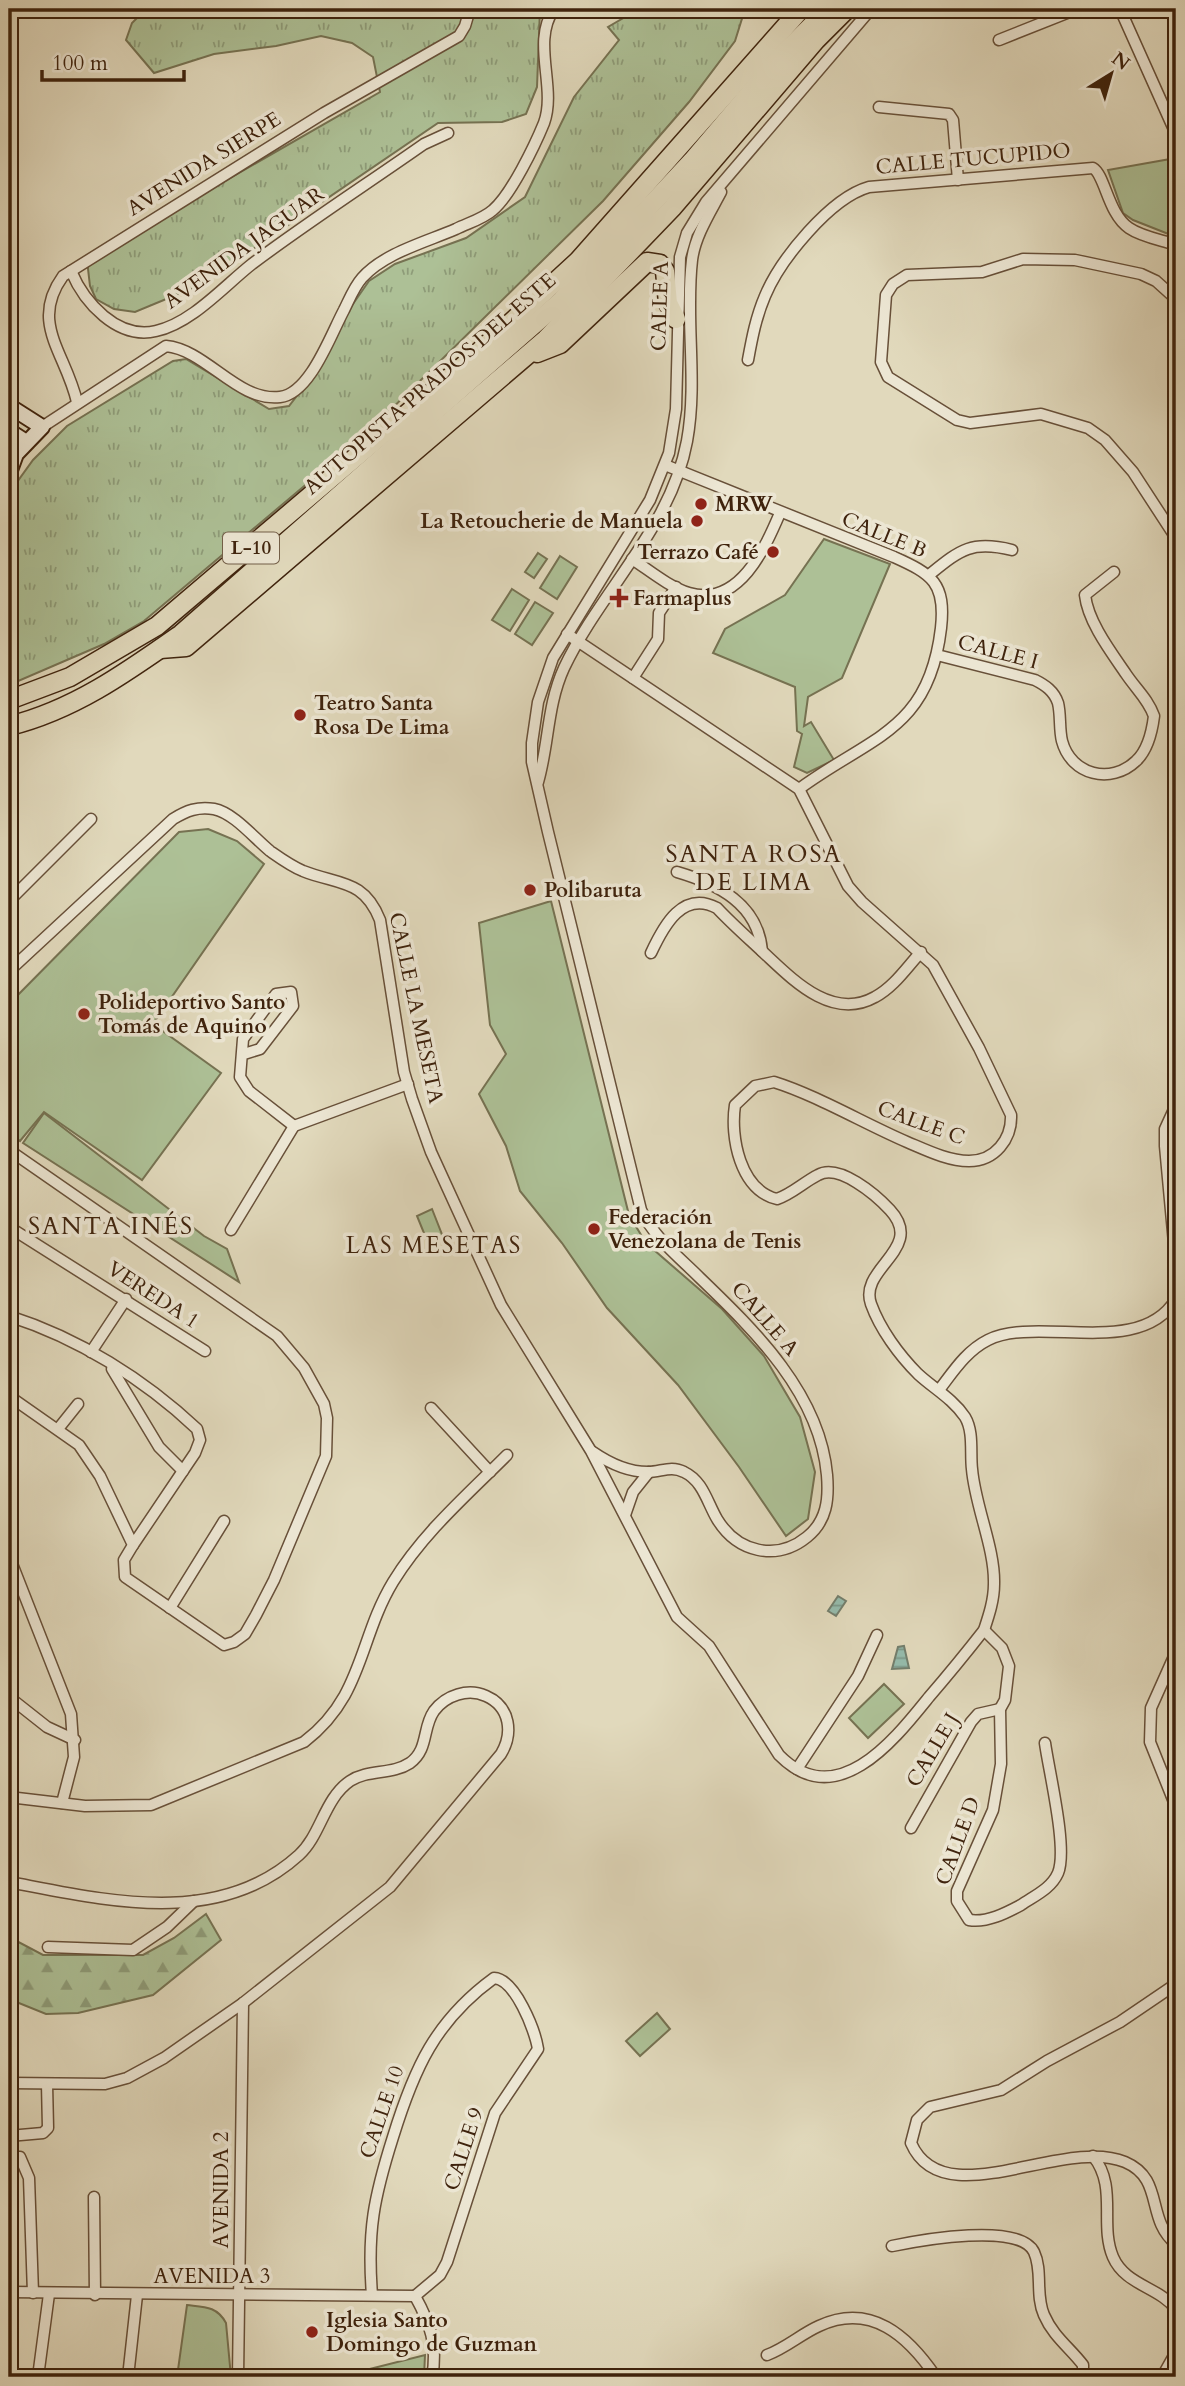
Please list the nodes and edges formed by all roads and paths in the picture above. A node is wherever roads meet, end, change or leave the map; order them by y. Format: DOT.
graph roads {
  1 [pos="470,9"];
  2 [pos="554,9"];
  3 [pos="801,9"];
  4 [pos="828,9"];
  5 [pos="847,9"];
  6 [pos="871,9"];
  7 [pos="1077,9"];
  8 [pos="1120,9"];
  9 [pos="999,40"];
  10 [pos="879,107"];
  11 [pos="448,133"];
  12 [pos="1176,134"];
  13 [pos="732,174"];
  14 [pos="958,180"];
  15 [pos="1176,245"];
  16 [pos="71,271"];
  17 [pos="1176,299"];
  18 [pos="676,319"];
  19 [pos="530,354"];
  20 [pos="748,360"];
  21 [pos="475,368"];
  22 [pos="77,402"];
  23 [pos="9,406"];
  24 [pos="41,427"];
  25 [pos="9,431"];
  26 [pos="26,442"];
  27 [pos="10,463"];
  28 [pos="665,465"];
  29 [pos="680,470"];
  30 [pos="780,513"];
  31 [pos="1176,538"];
  32 [pos="1012,550"];
  33 [pos="632,559"];
  34 [pos="1114,572"];
  35 [pos="929,575"];
  36 [pos="676,587"];
  37 [pos="566,634"];
  38 [pos="579,643"];
  39 [pos="160,649"];
  40 [pos="937,655"];
  41 [pos="632,678"];
  42 [pos="9,699"];
  43 [pos="9,726"];
  44 [pos="538,784"];
  45 [pos="799,789"];
  46 [pos="91,819"];
  47 [pos="677,872"];
  48 [pos="9,901"];
  49 [pos="762,951"];
  50 [pos="921,952"];
  51 [pos="651,953"];
  52 [pos="9,971"];
  53 [pos="244,1054"];
  54 [pos="408,1084"];
  55 [pos="1176,1105"];
  56 [pos="294,1126"];
  57 [pos="9,1150"];
  58 [pos="12,1229"];
  59 [pos="231,1230"];
  60 [pos="9,1241"];
  61 [pos="1176,1265"];
  62 [pos="126,1299"];
  63 [pos="1176,1299"];
  64 [pos="9,1316"];
  65 [pos="205,1351"];
  66 [pos="91,1352"];
  67 [pos="110,1366"];
  68 [pos="939,1390"];
  69 [pos="9,1396"];
  70 [pos="79,1404"];
  71 [pos="431,1408"];
  72 [pos="58,1429"];
  73 [pos="591,1451"];
  74 [pos="507,1455"];
  75 [pos="183,1471"];
  76 [pos="491,1472"];
  77 [pos="649,1472"];
  78 [pos="625,1515"];
  79 [pos="224,1521"];
  80 [pos="133,1545"];
  81 [pos="9,1556"];
  82 [pos="170,1608"];
  83 [pos="984,1630"];
  84 [pos="877,1635"];
  85 [pos="1176,1652"];
  86 [pos="9,1697"];
  87 [pos="1000,1709"];
  88 [pos="75,1740"];
  89 [pos="1045,1743"];
  90 [pos="797,1769"];
  91 [pos="9,1797"];
  92 [pos="62,1803"];
  93 [pos="1176,1807"];
  94 [pos="911,1828"];
  95 [pos="9,1882"];
  96 [pos="195,1900"];
  97 [pos="48,1947"];
  98 [pos="503,1978"];
  99 [pos="1176,1984"];
  100 [pos="243,2003"];
  101 [pos="9,2083"];
  102 [pos="47,2084"];
  103 [pos="9,2136"];
  104 [pos="1093,2156"];
  105 [pos="9,2157"];
  106 [pos="94,2197"];
  107 [pos="1176,2244"];
  108 [pos="892,2246"];
  109 [pos="9,2292"];
  110 [pos="33,2293"];
  111 [pos="49,2294"];
  112 [pos="95,2295"];
  113 [pos="137,2295"];
  114 [pos="240,2295"];
  115 [pos="372,2295"];
  116 [pos="415,2296"];
  117 [pos="1176,2309"];
  118 [pos="1176,2352"];
  119 [pos="767,2355"];
  120 [pos="38,2377"];
  121 [pos="128,2377"];
  122 [pos="237,2377"];
  123 [pos="432,2377"];
  124 [pos="936,2377"];
  125 [pos="1083,2377"];
  126 [pos="1162,2377"];
  1 -- 16 [label="street, AVENIDA SIERPE"];
  2 -- 22 [label="street"];
  3 -- 21 [label="highway, AUTOPISTA PRADOS DEL ESTE / L-10"];
  4 -- 21 [label="highway, AUTOPISTA PRADOS DEL ESTE / L-10"];
  5 -- 19 [label="highway"];
  6 -- 13 [label="street"];
  7 -- 9 [label="street"];
  8 -- 12 [label="street"];
  10 -- 14 [label="street"];
  11 -- 16 [label="street, AVENIDA JAGUAR"];
  13 -- 18 [label="street, CALLE A"];
  13 -- 29 [label="street, CALLE A"];
  14 -- 15 [label="street, CALLE TUCUPIDO"];
  14 -- 20 [label="street, CALLE TUCUPIDO"];
  16 -- 22 [label="street, AVENIDA SIERPE"];
  17 -- 31 [label="street"];
  18 -- 19 [label="highway"];
  18 -- 28 [label="street, CALLE A"];
  19 -- 39 [label="highway, L-10"];
  21 -- 39 [label="highway, AUTOPISTA PRADOS DEL ESTE / L-10"];
  21 -- 42 [label="highway, AUTOPISTA PRADOS DEL ESTE / L-10"];
  22 -- 24 [label="street"];
  23 -- 24 [label="street"];
  24 -- 26 [label="street"];
  25 -- 26 [label="street"];
  26 -- 27 [label="street"];
  28 -- 29 [label="street, CALLE B"];
  28 -- 37 [label="street, CALLE A"];
  29 -- 30 [label="street, CALLE B"];
  29 -- 33 [label="street, CALLE A"];
  30 -- 35 [label="street, CALLE B"];
  30 -- 36 [label="street"];
  32 -- 35 [label="street"];
  33 -- 36 [label="street"];
  33 -- 38 [label="street, CALLE A"];
  34 -- 40 [label="street, CALLE I"];
  35 -- 40 [label="street, CALLE B"];
  36 -- 41 [label="street"];
  37 -- 38 [label="street, CALLE C"];
  37 -- 44 [label="street, CALLE A"];
  38 -- 41 [label="street, CALLE C"];
  38 -- 44 [label="street, CALLE A"];
  39 -- 43 [label="highway, AUTOPISTA PRADOS DEL ESTE / L-10"];
  40 -- 45 [label="street, CALLE B"];
  41 -- 45 [label="street, CALLE C"];
  44 -- 77 [label="street, CALLE A"];
  45 -- 50 [label="street, CALLE C"];
  46 -- 48 [label="street"];
  47 -- 49 [label="street"];
  49 -- 50 [label="street"];
  49 -- 51 [label="street"];
  50 -- 68 [label="street, CALLE C"];
  52 -- 54 [label="street, CALLE LA MESETA"];
  53 -- 53 [label="street"];
  53 -- 56 [label="street"];
  54 -- 56 [label="street"];
  54 -- 73 [label="street, CALLE LA MESETA"];
  55 -- 61 [label="street"];
  56 -- 59 [label="street"];
  57 -- 82 [label="street"];
  58 -- 60 [label="street"];
  58 -- 62 [label="street, VEREDA 1"];
  62 -- 65 [label="street, VEREDA 1"];
  62 -- 66 [label="street"];
  63 -- 68 [label="street"];
  64 -- 66 [label="street"];
  66 -- 67 [label="street"];
  67 -- 75 [label="street"];
  67 -- 75 [label="street"];
  68 -- 83 [label="street"];
  69 -- 72 [label="street"];
  70 -- 72 [label="street"];
  71 -- 76 [label="street"];
  72 -- 80 [label="street"];
  73 -- 77 [label="street, CALLE A"];
  73 -- 78 [label="street"];
  74 -- 76 [label="street"];
  75 -- 80 [label="street"];
  76 -- 92 [label="street"];
  77 -- 78 [label="street"];
  78 -- 90 [label="street"];
  79 -- 82 [label="street"];
  80 -- 82 [label="street"];
  81 -- 88 [label="street"];
  83 -- 87 [label="street, CALLE D"];
  83 -- 90 [label="street"];
  84 -- 90 [label="street"];
  85 -- 93 [label="street"];
  86 -- 88 [label="street"];
  87 -- 89 [label="street, CALLE D"];
  87 -- 94 [label="street, CALLE J"];
  88 -- 92 [label="street"];
  91 -- 92 [label="street"];
  95 -- 96 [label="street"];
  96 -- 97 [label="street"];
  96 -- 100 [label="street"];
  98 -- 115 [label="street, CALLE 10"];
  98 -- 116 [label="street, CALLE 9"];
  99 -- 104 [label="street"];
  100 -- 102 [label="street"];
  100 -- 114 [label="street, AVENIDA 2"];
  101 -- 102 [label="street"];
  102 -- 103 [label="street"];
  104 -- 107 [label="street"];
  104 -- 117 [label="street"];
  105 -- 110 [label="street"];
  106 -- 112 [label="street"];
  108 -- 125 [label="street"];
  109 -- 110 [label="street, AVENIDA 3"];
  110 -- 111 [label="street, AVENIDA 3"];
  111 -- 112 [label="street, AVENIDA 3"];
  111 -- 120 [label="street"];
  112 -- 113 [label="street, AVENIDA 3"];
  113 -- 114 [label="street, AVENIDA 3"];
  113 -- 121 [label="street"];
  114 -- 115 [label="street, AVENIDA 3"];
  114 -- 122 [label="street, AVENIDA 2"];
  115 -- 116 [label="street, AVENIDA 3"];
  116 -- 123 [label="street"];
  118 -- 126 [label="street"];
  119 -- 124 [label="street"];
}
